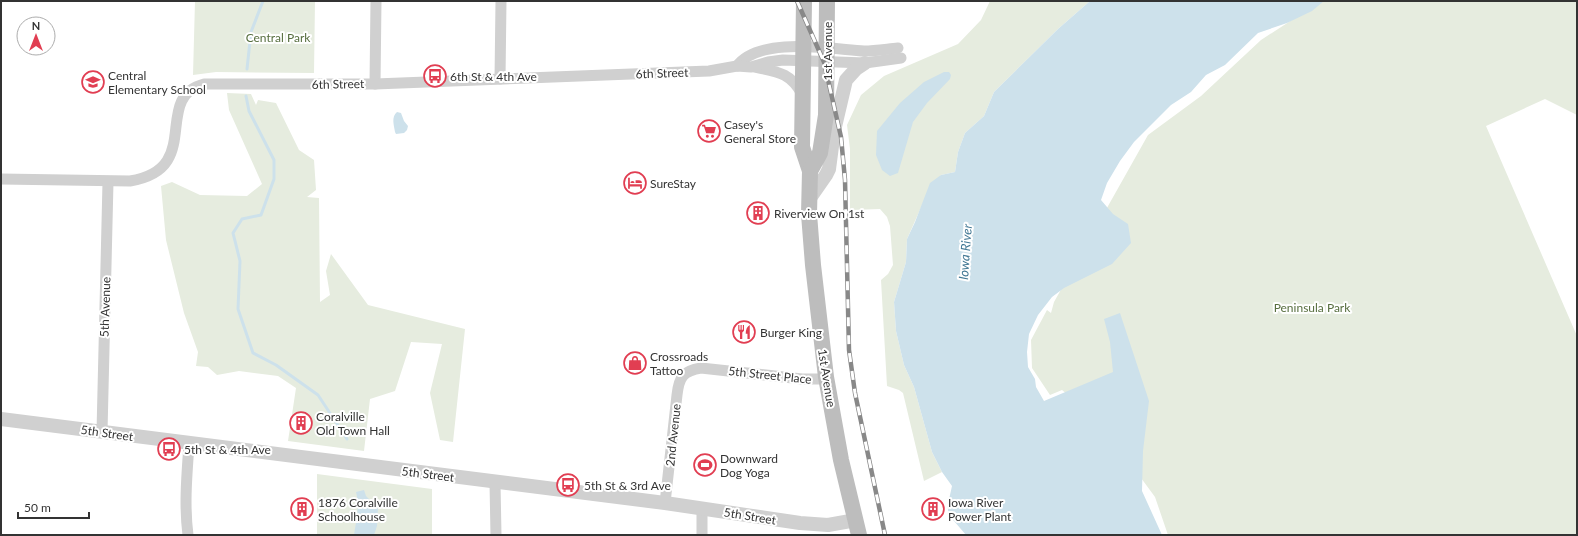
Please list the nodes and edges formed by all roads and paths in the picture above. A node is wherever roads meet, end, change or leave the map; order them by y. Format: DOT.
graph roads {
  1 [pos="376,1"];
  2 [pos="501,1"];
  3 [pos="804,1"];
  4 [pos="817,1"];
  5 [pos="827,1"];
  6 [pos="815,54"];
  7 [pos="865,63"];
  8 [pos="737,66"];
  9 [pos="751,67"];
  10 [pos="500,79"];
  11 [pos="375,84"];
  12 [pos="803,96"];
  13 [pos="813,166"];
  14 [pos="1,178"];
  15 [pos="108,182"];
  16 [pos="810,198"];
  17 [pos="689,371"];
  18 [pos="826,377"];
  19 [pos="1,419"];
  20 [pos="102,432"];
  21 [pos="189,444"];
  22 [pos="495,483"];
  23 [pos="665,503"];
  24 [pos="702,508"];
  25 [pos="857,528"];
  26 [pos="188,535"];
  27 [pos="496,535"];
  28 [pos="702,535"];
  1 -- 11 [label="street"];
  2 -- 10 [label="street"];
  3 -- 6 [label="main road, 1st Avenue"];
  4 -- 6 [label="main road"];
  5 -- 6 [label="main road, 1st Avenue"];
  6 -- 7 [label="street"];
  6 -- 7 [label="street"];
  6 -- 8 [label="street, 6th Street"];
  6 -- 9 [label="street, 6th Street"];
  6 -- 12 [label="main road, 1st Avenue"];
  6 -- 13 [label="main road, 1st Avenue"];
  7 -- 16 [label="street"];
  8 -- 9 [label="street, 6th Street"];
  8 -- 10 [label="street, 6th Street"];
  9 -- 12 [label="street"];
  10 -- 11 [label="street, 6th Street"];
  11 -- 15 [label="street, 6th Street"];
  12 -- 13 [label="main road, 1st Avenue"];
  13 -- 16 [label="main road, 1st Avenue"];
  14 -- 15 [label="street, 6th Street"];
  15 -- 20 [label="street, 5th Avenue"];
  16 -- 18 [label="main road, 1st Avenue"];
  17 -- 18 [label="street, 5th Street Place"];
  17 -- 23 [label="street, 2nd Avenue"];
  18 -- 25 [label="main road, 1st Avenue"];
  19 -- 20 [label="street, 5th Street"];
  20 -- 21 [label="street, 5th Street"];
  21 -- 22 [label="street, 5th Street"];
  21 -- 26 [label="street"];
  22 -- 23 [label="street, 5th Street"];
  22 -- 27 [label="street"];
  23 -- 24 [label="street, 5th Street"];
  24 -- 25 [label="street, 5th Street"];
  24 -- 28 [label="street"];
}
